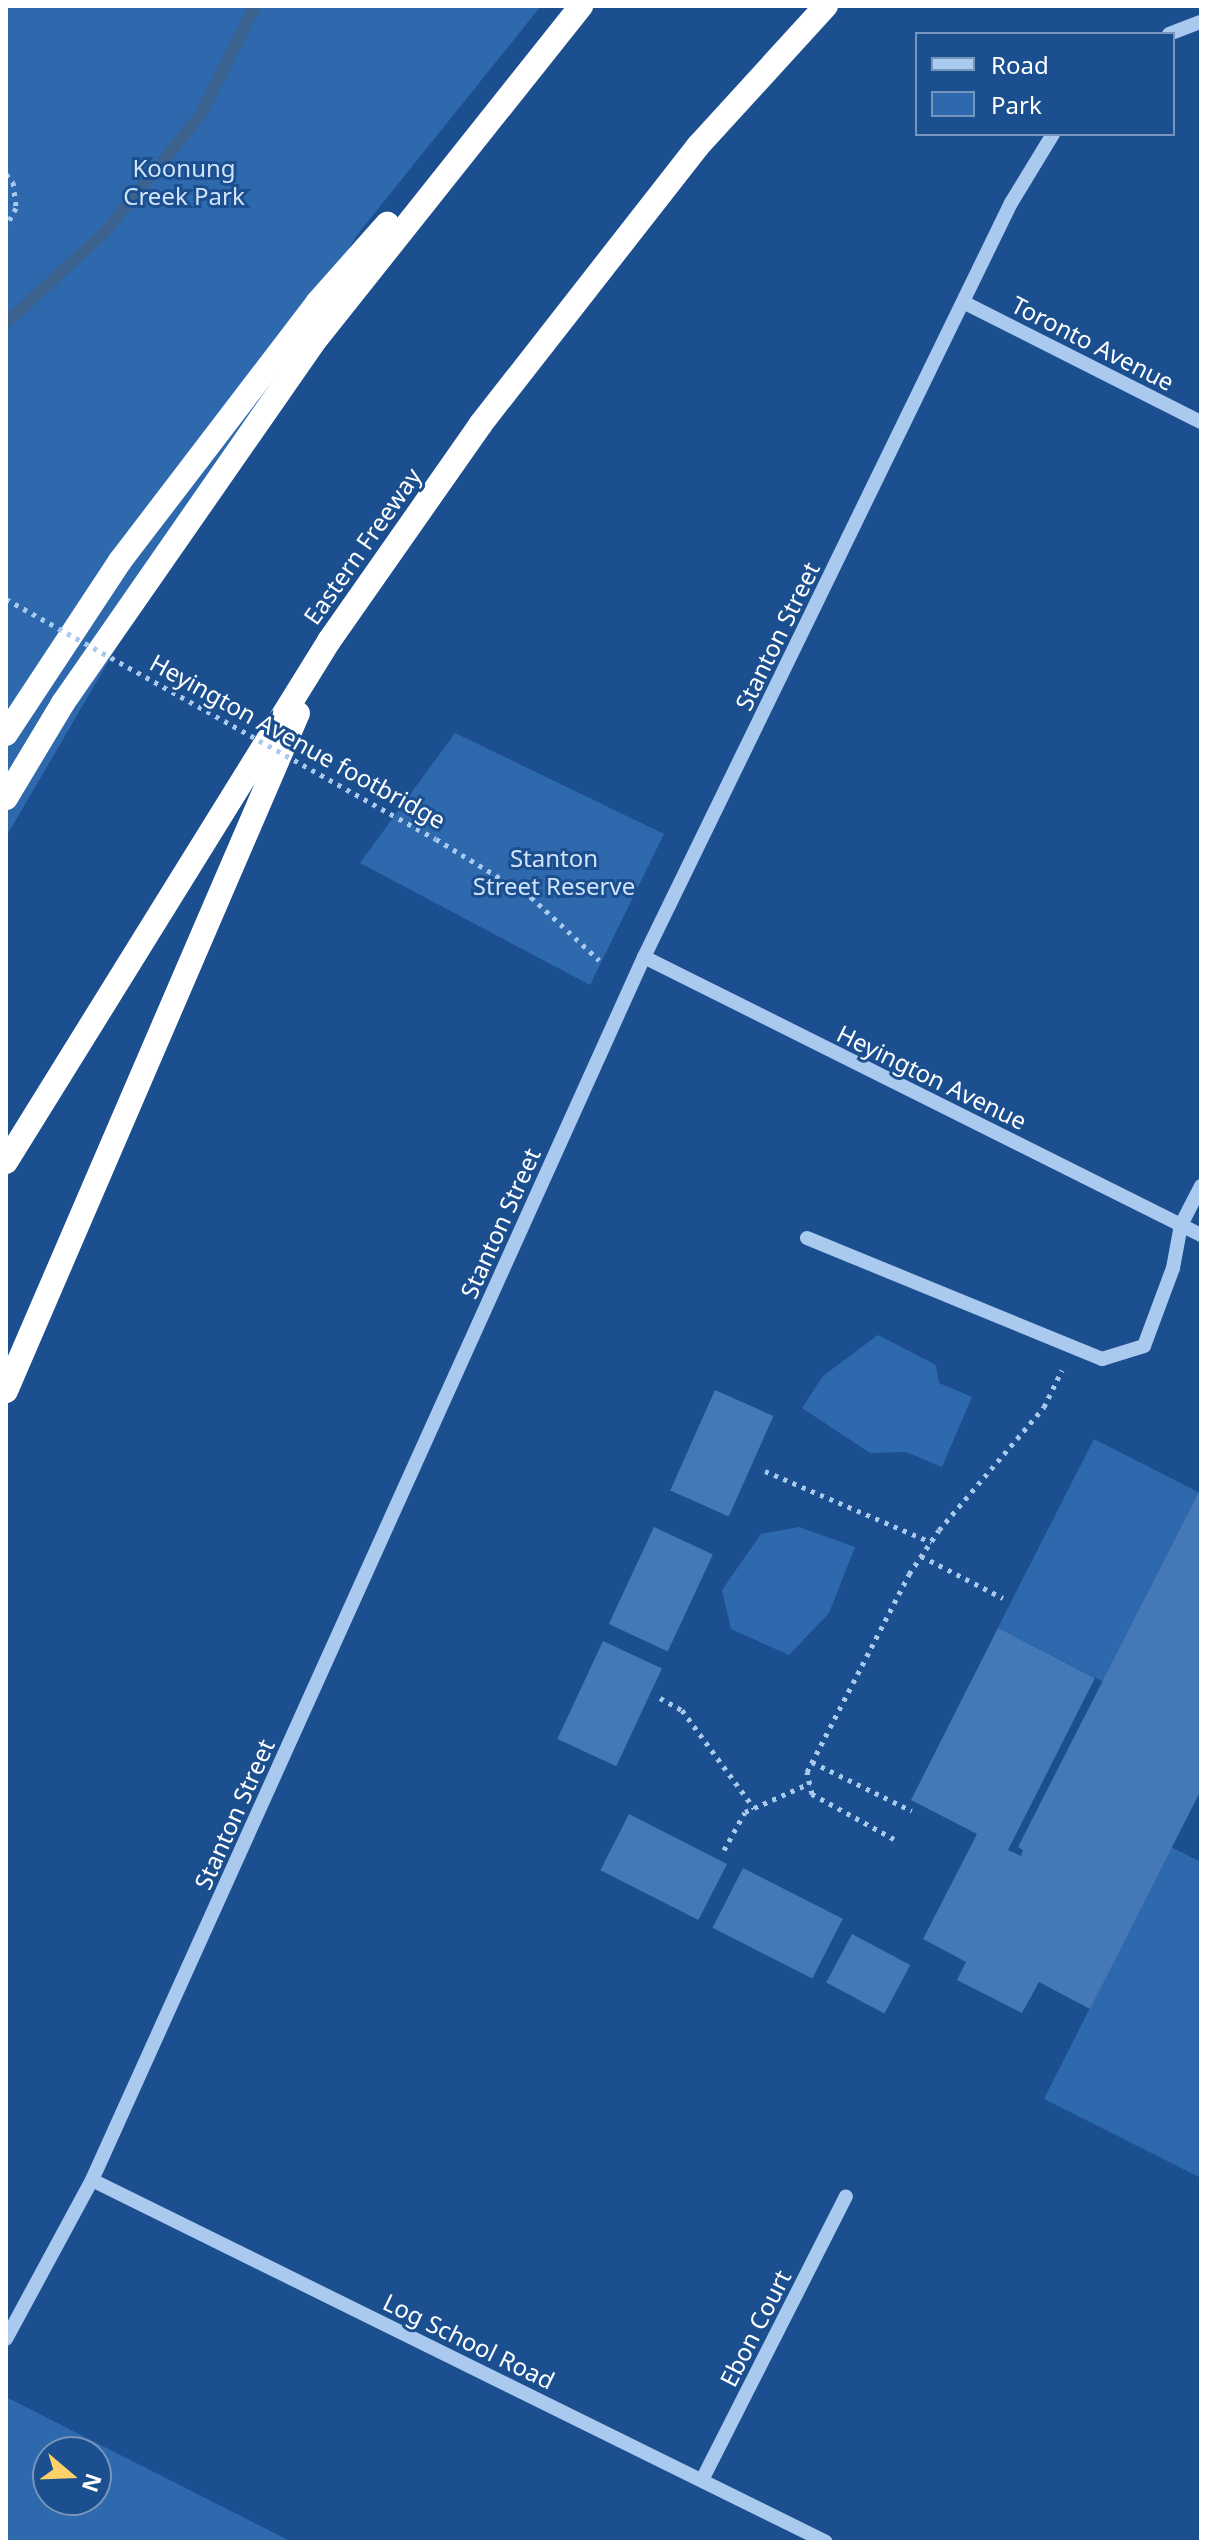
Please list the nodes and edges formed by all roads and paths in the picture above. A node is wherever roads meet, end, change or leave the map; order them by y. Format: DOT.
graph roads {
  1 [pos="826,6"];
  2 [pos="573,14"];
  3 [pos="1201,22"];
  4 [pos="1174,32"];
  5 [pos="1052,136"];
  6 [pos="6,174"];
  7 [pos="6,226"];
  8 [pos="965,303"];
  9 [pos="1201,422"];
  10 [pos="6,599"];
  11 [pos="329,641"];
  12 [pos="6,734"];
  13 [pos="6,798"];
  14 [pos="644,957"];
  15 [pos="599,960"];
  16 [pos="6,1162"];
  17 [pos="1201,1186"];
  18 [pos="1181,1225"];
  19 [pos="1201,1235"];
  20 [pos="807,1238"];
  21 [pos="1073,1348"];
  22 [pos="6,1391"];
  23 [pos="765,1471"];
  24 [pos="931,1542"];
  25 [pos="921,1556"];
  26 [pos="1003,1598"];
  27 [pos="660,1698"];
  28 [pos="812,1761"];
  29 [pos="810,1783"];
  30 [pos="754,1808"];
  31 [pos="912,1811"];
  32 [pos="894,1839"];
  33 [pos="724,1850"];
  34 [pos="92,2180"];
  35 [pos="846,2196"];
  36 [pos="6,2339"];
  37 [pos="702,2480"];
  38 [pos="826,2542"];
  1 -- 11 [label="highway, Eastern Freeway"];
  2 -- 12 [label="highway"];
  2 -- 13 [label="highway"];
  3 -- 4 [label="street"];
  5 -- 8 [label="street, Stanton Street"];
  6 -- 7 [label="path"];
  8 -- 9 [label="street, Toronto Avenue"];
  8 -- 14 [label="street, Stanton Street"];
  10 -- 15 [label="path, Heyington Avenue footbridge, bridge"];
  11 -- 16 [label="highway, Eastern Freeway"];
  11 -- 22 [label="highway"];
  14 -- 18 [label="street, Heyington Avenue"];
  14 -- 34 [label="street, Stanton Street"];
  17 -- 18 [label="street"];
  18 -- 19 [label="street, Heyington Avenue"];
  18 -- 21 [label="street"];
  20 -- 21 [label="street"];
  21 -- 24 [label="path"];
  23 -- 24 [label="path"];
  24 -- 25 [label="path"];
  25 -- 26 [label="path"];
  25 -- 28 [label="path"];
  27 -- 30 [label="path"];
  28 -- 29 [label="path"];
  28 -- 31 [label="path"];
  29 -- 30 [label="path"];
  29 -- 32 [label="path"];
  30 -- 33 [label="path"];
  34 -- 36 [label="street, Stanton Street"];
  34 -- 37 [label="street, Log School Road"];
  35 -- 37 [label="street, Ebon Court"];
  37 -- 38 [label="street, Log School Road"];
}
